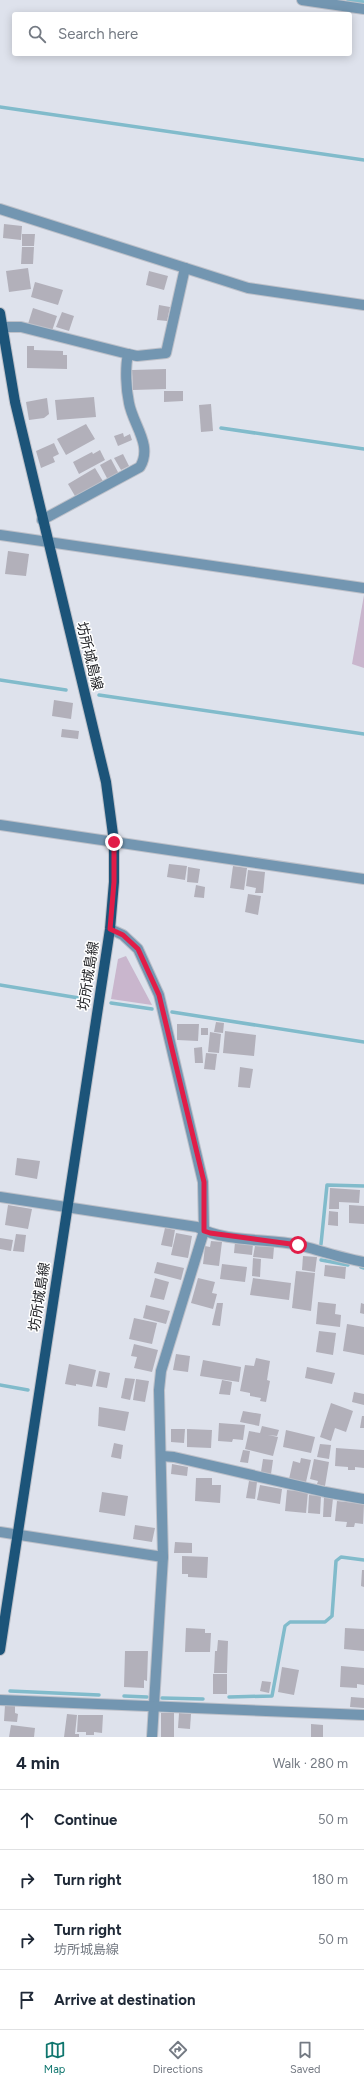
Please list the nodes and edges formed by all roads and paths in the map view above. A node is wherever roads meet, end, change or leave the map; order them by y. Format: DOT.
graph roads {
  1 [pos="302,0"];
  2 [pos="364,9"];
  3 [pos="0,209"];
  4 [pos="185,268"];
  5 [pos="364,305"];
  6 [pos="0,313"];
  7 [pos="2,327"];
  8 [pos="128,354"];
  9 [pos="42,520"];
  10 [pos="0,535"];
  11 [pos="48,542"];
  12 [pos="364,588"];
  13 [pos="0,825"];
  14 [pos="114,842"];
  15 [pos="364,879"];
  16 [pos="110,929"];
  17 [pos="0,1197"];
  18 [pos="67,1207"];
  19 [pos="204,1231"];
  20 [pos="364,1262"];
  21 [pos="162,1456"];
  22 [pos="364,1499"];
  23 [pos="0,1532"];
  24 [pos="17,1535"];
  25 [pos="163,1557"];
  26 [pos="0,1650"];
  27 [pos="0,1700"];
  28 [pos="154,1706"];
  29 [pos="364,1715"];
  30 [pos="152,1737"];
  1 -- 2 [label="street"];
  3 -- 4 [label="street"];
  4 -- 5 [label="street"];
  4 -- 8 [label="street"];
  6 -- 7 [label="main road, 坊所城島線"];
  7 -- 8 [label="street"];
  7 -- 9 [label="main road, 坊所城島線"];
  8 -- 9 [label="street"];
  9 -- 11 [label="main road, 坊所城島線"];
  10 -- 11 [label="street"];
  11 -- 12 [label="street"];
  11 -- 14 [label="main road, 坊所城島線"];
  13 -- 14 [label="street"];
  14 -- 15 [label="street"];
  14 -- 16 [label="main road, 坊所城島線"];
  16 -- 18 [label="main road, 坊所城島線"];
  16 -- 19 [label="street"];
  17 -- 18 [label="street"];
  18 -- 19 [label="street"];
  18 -- 24 [label="main road, 坊所城島線"];
  19 -- 20 [label="street"];
  19 -- 21 [label="street"];
  21 -- 22 [label="street"];
  21 -- 25 [label="street"];
  23 -- 24 [label="street"];
  24 -- 25 [label="street"];
  24 -- 26 [label="main road, 坊所城島線"];
  25 -- 28 [label="street"];
  27 -- 28 [label="street"];
  28 -- 29 [label="street"];
  28 -- 30 [label="street"];
}
